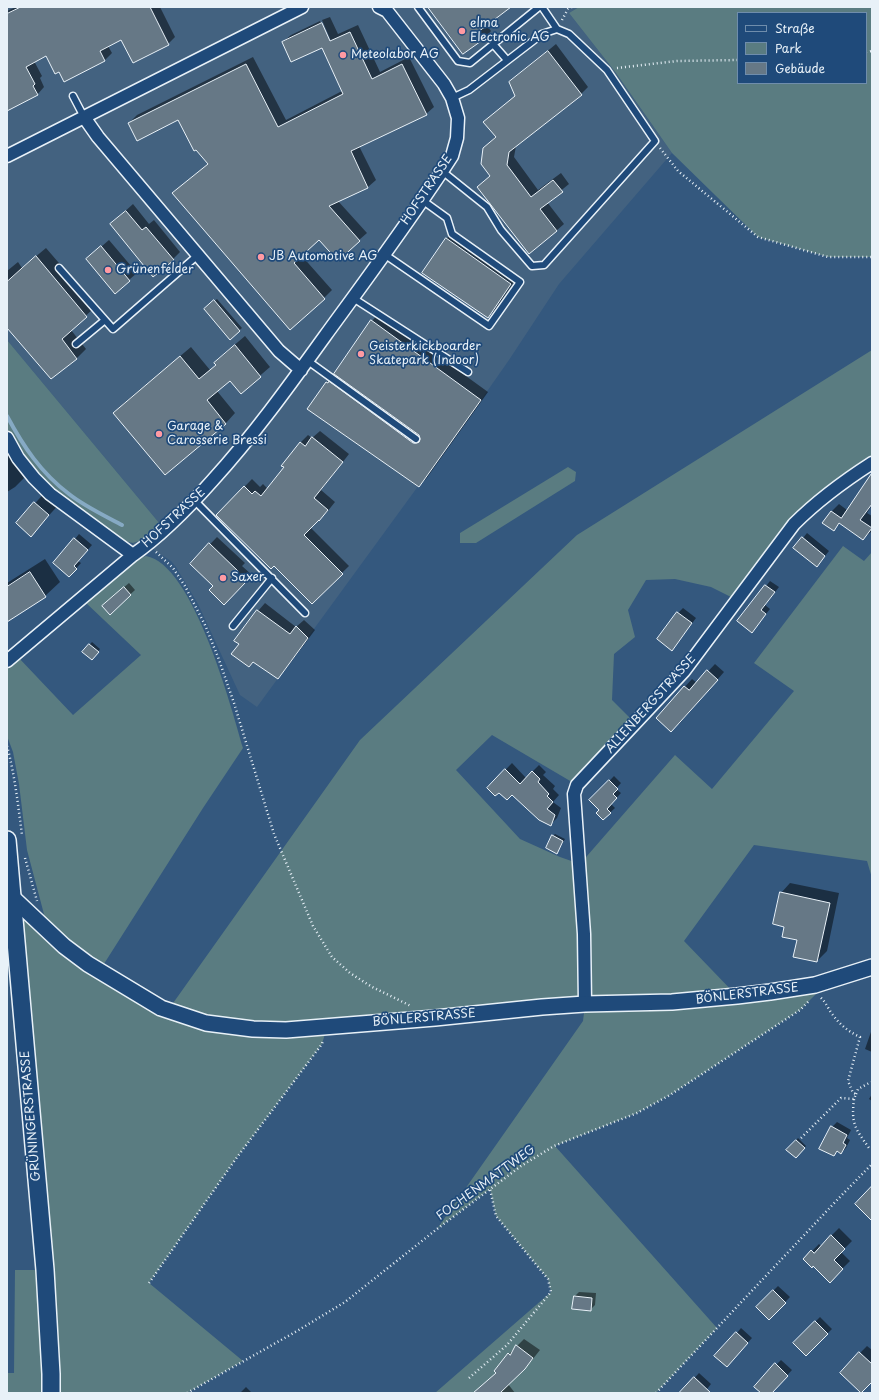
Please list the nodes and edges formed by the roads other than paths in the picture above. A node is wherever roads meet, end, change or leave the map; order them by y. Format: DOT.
graph roads {
  1 [pos="302,7"];
  2 [pos="379,7"];
  3 [pos="418,7"];
  4 [pos="539,7"];
  5 [pos="542,7"];
  6 [pos="557,29"];
  7 [pos="493,44"];
  8 [pos="507,60"];
  9 [pos="73,96"];
  10 [pos="452,98"];
  11 [pos="84,117"];
  12 [pos="7,156"];
  13 [pos="442,171"];
  14 [pos="422,200"];
  15 [pos="198,254"];
  16 [pos="384,254"];
  17 [pos="59,268"];
  18 [pos="353,298"];
  19 [pos="105,320"];
  20 [pos="76,344"];
  21 [pos="304,365"];
  22 [pos="468,372"];
  23 [pos="7,438"];
  24 [pos="416,439"];
  25 [pos="872,463"];
  26 [pos="195,501"];
  27 [pos="133,555"];
  28 [pos="272,578"];
  29 [pos="305,613"];
  30 [pos="233,626"];
  31 [pos="7,661"];
  32 [pos="7,840"];
  33 [pos="13,898"];
  34 [pos="872,967"];
  35 [pos="585,1004"];
  36 [pos="51,1393"];
  1 -- 11 [label="street"];
  2 -- 10 [label="street, HOFSTRASSE"];
  3 -- 7 [label="lane"];
  4 -- 7 [label="lane"];
  5 -- 6 [label="lane"];
  6 -- 8 [label="lane"];
  6 -- 13 [label="lane"];
  7 -- 8 [label="lane"];
  8 -- 10 [label="lane"];
  9 -- 11 [label="lane"];
  10 -- 13 [label="street, HOFSTRASSE"];
  11 -- 12 [label="street"];
  11 -- 15 [label="street"];
  13 -- 14 [label="street, HOFSTRASSE"];
  14 -- 16 [label="street, HOFSTRASSE"];
  14 -- 16 [label="lane"];
  15 -- 19 [label="lane"];
  15 -- 21 [label="street"];
  16 -- 18 [label="street, HOFSTRASSE"];
  17 -- 19 [label="lane"];
  18 -- 21 [label="street, HOFSTRASSE"];
  18 -- 22 [label="lane"];
  19 -- 20 [label="lane"];
  21 -- 24 [label="lane"];
  21 -- 26 [label="street, HOFSTRASSE"];
  23 -- 27 [label="street"];
  25 -- 35 [label="street, ALLENBERGSTRASSE"];
  26 -- 27 [label="street, HOFSTRASSE"];
  26 -- 28 [label="lane"];
  27 -- 31 [label="street, HOFSTRASSE"];
  28 -- 29 [label="lane"];
  28 -- 30 [label="lane"];
  32 -- 33 [label="main road, GRÜNINGERSTRASSE"];
  33 -- 35 [label="street, BÖNLERSTRASSE"];
  33 -- 36 [label="main road, GRÜNINGERSTRASSE"];
  34 -- 35 [label="street, BÖNLERSTRASSE"];
}
